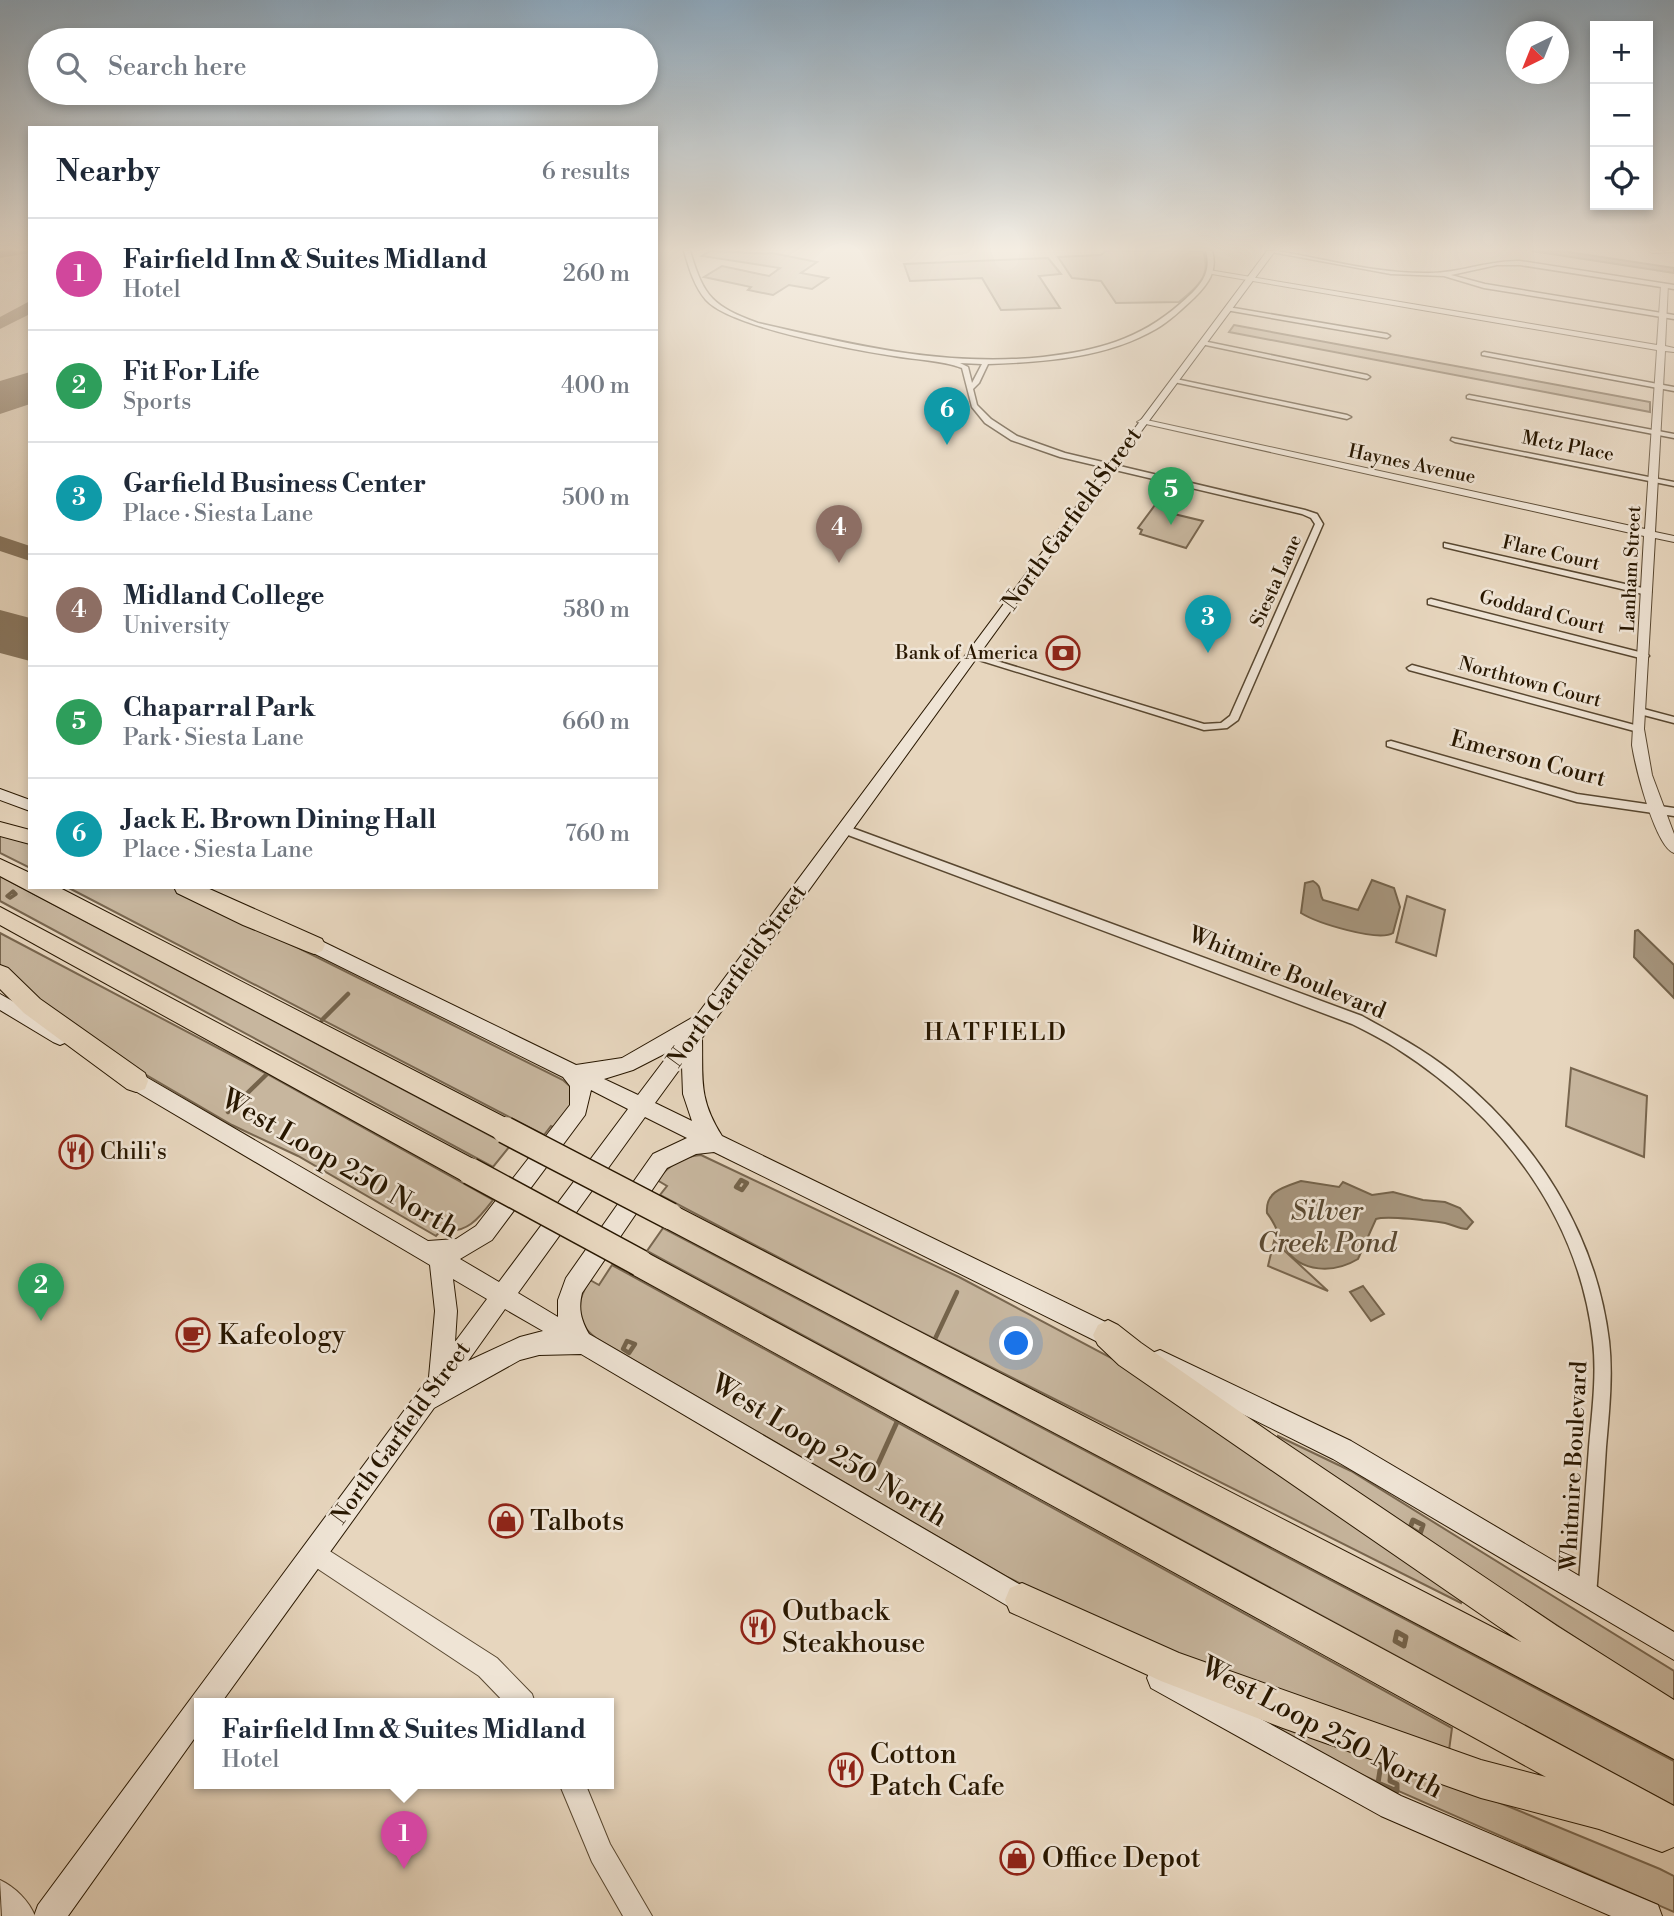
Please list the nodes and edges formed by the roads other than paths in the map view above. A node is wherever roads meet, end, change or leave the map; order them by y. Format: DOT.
graph roads {
  1 [pos="832,340"];
  2 [pos="1122,340"];
  3 [pos="1205,340"];
  4 [pos="1617,340"];
  5 [pos="1663,340"];
  6 [pos="1203,343"];
  7 [pos="1661,348"];
  8 [pos="1674,350"];
  9 [pos="1483,354"];
  10 [pos="949,360"];
  11 [pos="986,361"];
  12 [pos="1367,377"];
  13 [pos="1176,381"];
  14 [pos="968,385"];
  15 [pos="1659,386"];
  16 [pos="1674,389"];
  17 [pos="1468,397"];
  18 [pos="1347,417"];
  19 [pos="1142,422"];
  20 [pos="1656,433"];
  21 [pos="1674,436"];
  22 [pos="1455,440"];
  23 [pos="1110,466"];
  24 [pos="1654,480"];
  25 [pos="1674,484"];
  26 [pos="1650,534"];
  27 [pos="1674,539"];
  28 [pos="1447,545"];
  29 [pos="1647,592"];
  30 [pos="1431,602"];
  31 [pos="971,656"];
  32 [pos="1644,656"];
  33 [pos="1412,668"];
  34 [pos="1640,711"];
  35 [pos="1674,720"];
  36 [pos="1638,729"];
  37 [pos="1391,744"];
  38 [pos="0,794"];
  39 [pos="28,805"];
  40 [pos="1656,809"];
  41 [pos="1674,812"];
  42 [pos="0,829"];
  43 [pos="844,829"];
  44 [pos="28,836"];
  45 [pos="1674,848"];
  46 [pos="0,867"];
  47 [pos="28,881"];
  48 [pos="43,889"];
  49 [pos="189,889"];
  50 [pos="200,889"];
  51 [pos="0,915"];
  52 [pos="314,945"];
  53 [pos="0,974"];
  54 [pos="0,1001"];
  55 [pos="707,1018"];
  56 [pos="693,1038"];
  57 [pos="570,1072"];
  58 [pos="136,1081"];
  59 [pos="640,1107"];
  60 [pos="716,1144"];
  61 [pos="432,1254"];
  62 [pos="502,1295"];
  63 [pos="1108,1335"];
  64 [pos="586,1344"];
  65 [pos="440,1380"];
  66 [pos="423,1403"];
  67 [pos="314,1553"];
  68 [pos="1587,1597"];
  69 [pos="1022,1600"];
  70 [pos="1674,1647"];
  71 [pos="208,1698"];
  72 [pos="518,1698"];
  73 [pos="194,1716"];
  74 [pos="1674,1721"];
  75 [pos="1674,1741"];
  76 [pos="574,1789"];
  77 [pos="1674,1827"];
  78 [pos="1674,1838"];
  79 [pos="0,1894"];
  80 [pos="21,1916"];
  81 [pos="49,1916"];
  82 [pos="638,1916"];
  83 [pos="1647,1916"];
  1 -- 10 [label="street"];
  2 -- 11 [label="street"];
  3 -- 6 [label="main road, North Garfield Street"];
  4 -- 7 [label="street"];
  5 -- 7 [label="street, Lanham Street"];
  6 -- 12 [label="street"];
  6 -- 13 [label="main road, North Garfield Street"];
  7 -- 8 [label="street"];
  7 -- 15 [label="street, Lanham Street"];
  9 -- 15 [label="street"];
  10 -- 11 [label="street"];
  10 -- 14 [label="street, Siesta Lane"];
  11 -- 14 [label="street"];
  13 -- 18 [label="street"];
  13 -- 19 [label="main road, North Garfield Street"];
  14 -- 23 [label="street, Siesta Lane"];
  15 -- 16 [label="street"];
  15 -- 20 [label="street, Lanham Street"];
  17 -- 20 [label="street"];
  19 -- 23 [label="main road, North Garfield Street"];
  19 -- 26 [label="street, Haynes Avenue"];
  20 -- 21 [label="street"];
  20 -- 24 [label="street, Lanham Street"];
  22 -- 24 [label="street, Metz Place"];
  23 -- 31 [label="main road, North Garfield Street"];
  23 -- 31 [label="street, Siesta Lane"];
  24 -- 25 [label="street, Metz Place"];
  24 -- 26 [label="street, Lanham Street"];
  26 -- 27 [label="street, Haynes Avenue"];
  26 -- 29 [label="street, Lanham Street"];
  28 -- 29 [label="street, Flare Court"];
  29 -- 32 [label="street, Lanham Street"];
  30 -- 32 [label="street, Goddard Court"];
  31 -- 43 [label="main road, North Garfield Street"];
  32 -- 34 [label="street, Lanham Street"];
  33 -- 36 [label="street, Northtown Court"];
  34 -- 35 [label="street"];
  34 -- 36 [label="street, Lanham Street"];
  36 -- 40 [label="street, Lanham Street"];
  37 -- 40 [label="street, Emerson Court"];
  38 -- 39 [label="main road"];
  40 -- 41 [label="street"];
  40 -- 45 [label="street, Lanham Street"];
  42 -- 44 [label="highway"];
  43 -- 55 [label="main road, North Garfield Street"];
  43 -- 68 [label="street, Whitmire Boulevard"];
  46 -- 47 [label="highway"];
  48 -- 75 [label="highway, bridge"];
  49 -- 52 [label="highway"];
  50 -- 52 [label="main road"];
  51 -- 77 [label="highway, bridge"];
  52 -- 57 [label="main road"];
  53 -- 58 [label="highway"];
  54 -- 58 [label="main road, West Loop 250 North"];
  55 -- 56 [label="main road, North Garfield Street"];
  55 -- 57 [label="main road"];
  56 -- 59 [label="main road, North Garfield Street"];
  56 -- 60 [label="main road"];
  57 -- 59 [label="main road"];
  57 -- 61 [label="main road"];
  58 -- 61 [label="main road, West Loop 250 North"];
  59 -- 60 [label="main road"];
  59 -- 62 [label="main road, North Garfield Street"];
  60 -- 63 [label="main road"];
  60 -- 64 [label="main road"];
  61 -- 62 [label="main road, West Loop 250 North"];
  61 -- 65 [label="main road"];
  62 -- 64 [label="main road, West Loop 250 North"];
  62 -- 65 [label="main road, North Garfield Street"];
  63 -- 68 [label="main road"];
  63 -- 74 [label="highway"];
  64 -- 66 [label="main road"];
  64 -- 69 [label="main road, West Loop 250 North"];
  65 -- 66 [label="main road, North Garfield Street"];
  66 -- 67 [label="main road, North Garfield Street"];
  67 -- 71 [label="main road, North Garfield Street"];
  67 -- 72 [label="street"];
  68 -- 70 [label="main road"];
  69 -- 78 [label="highway"];
  69 -- 83 [label="main road, West Loop 250 North"];
  73 -- 81 [label="main road"];
  76 -- 82 [label="street"];
  79 -- 80 [label="street"];
}
